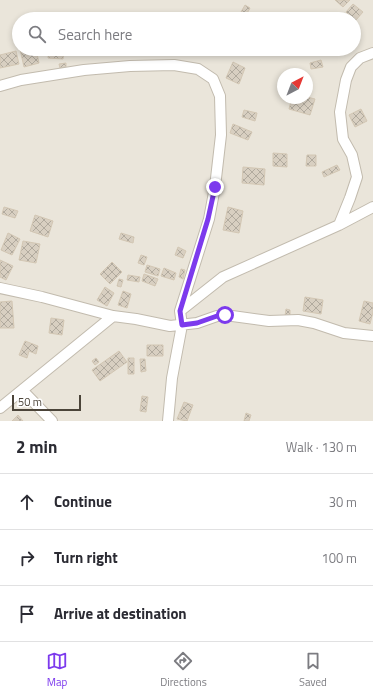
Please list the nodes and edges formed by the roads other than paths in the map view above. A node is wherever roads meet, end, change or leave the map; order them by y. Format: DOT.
graph roads {
  1 [pos="373,54"];
  2 [pos="0,86"];
  3 [pos="373,207"];
  4 [pos="340,224"];
  5 [pos="0,288"];
  6 [pos="180,311"];
  7 [pos="113,316"];
  8 [pos="182,325"];
  9 [pos="373,336"];
  10 [pos="22,390"];
  11 [pos="0,408"];
  12 [pos="52,421"];
  13 [pos="168,421"];
  1 -- 4 [label="street"];
  2 -- 6 [label="street"];
  3 -- 4 [label="street"];
  4 -- 6 [label="street"];
  5 -- 7 [label="street"];
  6 -- 8 [label="street"];
  7 -- 8 [label="street"];
  7 -- 10 [label="street"];
  8 -- 9 [label="street"];
  8 -- 13 [label="street"];
  10 -- 11 [label="street"];
  10 -- 12 [label="street"];
}
